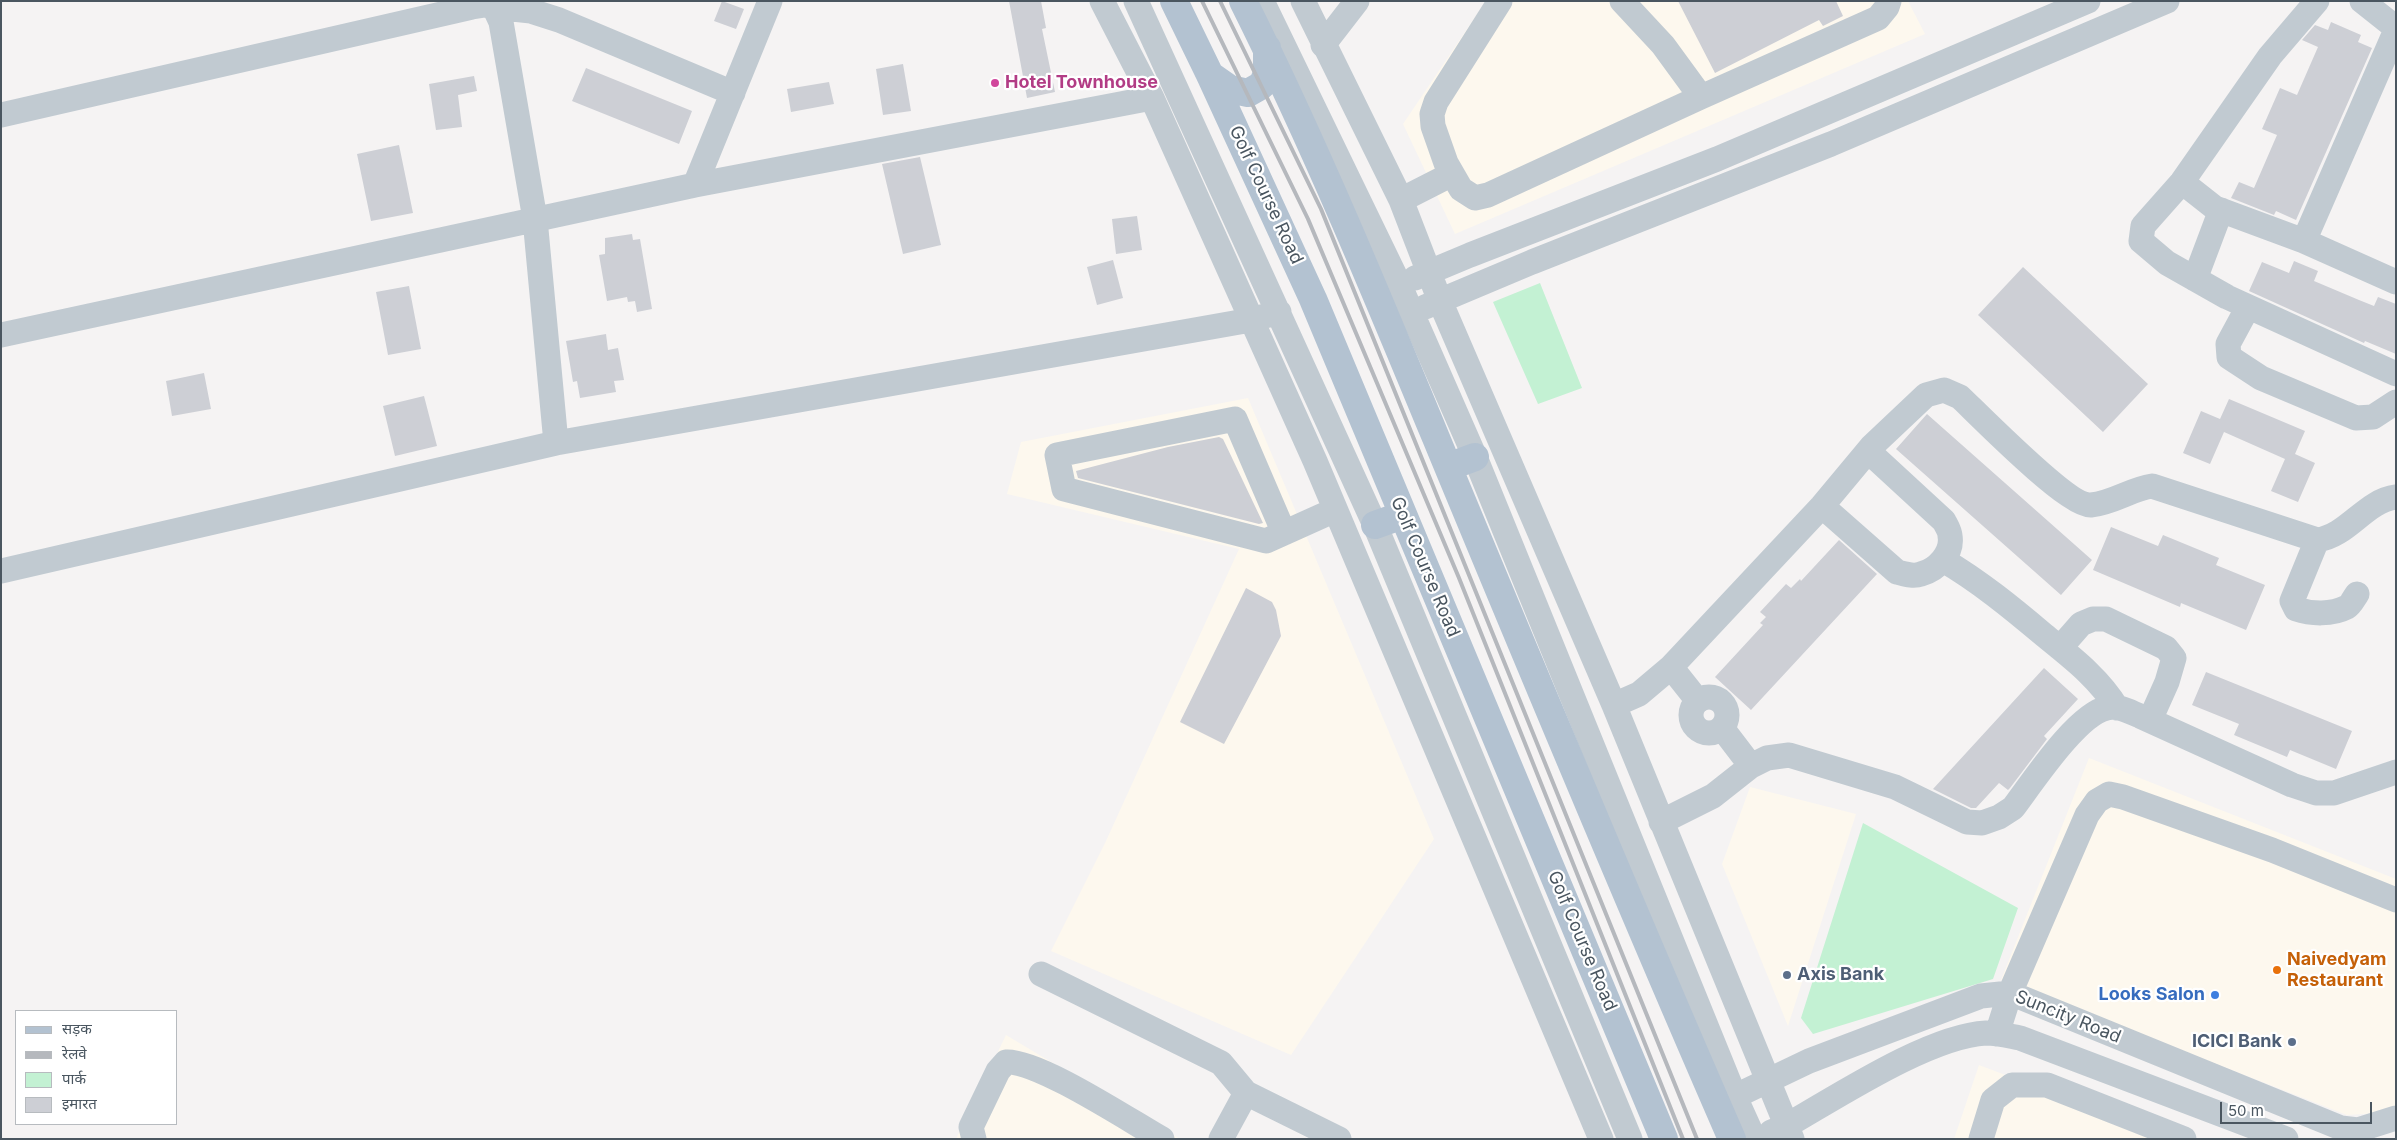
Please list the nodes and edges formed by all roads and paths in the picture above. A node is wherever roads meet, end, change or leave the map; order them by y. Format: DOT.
graph roads {
  1 [pos="770,1"];
  2 [pos="1102,1"];
  3 [pos="1136,1"];
  4 [pos="1174,1"];
  5 [pos="1243,1"];
  6 [pos="1262,1"];
  7 [pos="1303,1"];
  8 [pos="1357,1"];
  9 [pos="1500,1"];
  10 [pos="1622,1"];
  11 [pos="1889,1"];
  12 [pos="2088,1"];
  13 [pos="2317,1"];
  14 [pos="2362,1"];
  15 [pos="2160,3"];
  16 [pos="494,6"];
  17 [pos="2043,10"];
  18 [pos="2396,29"];
  19 [pos="1323,45"];
  20 [pos="1267,48"];
  21 [pos="2054,48"];
  22 [pos="1210,75"];
  23 [pos="733,93"];
  24 [pos="1701,97"];
  25 [pos="1152,98"];
  26 [pos="1,115"];
  27 [pos="1817,117"];
  28 [pos="1831,144"];
  29 [pos="1717,159"];
  30 [pos="1449,169"];
  31 [pos="2182,182"];
  32 [pos="695,185"];
  33 [pos="1728,186"];
  34 [pos="1408,189"];
  35 [pos="2221,210"];
  36 [pos="535,219"];
  37 [pos="2304,241"];
  38 [pos="1430,271"];
  39 [pos="2195,279"];
  40 [pos="2396,282"];
  41 [pos="1400,286"];
  42 [pos="1440,301"];
  43 [pos="2248,307"];
  44 [pos="1278,312"];
  45 [pos="1410,314"];
  46 [pos="1251,320"];
  47 [pos="1,335"];
  48 [pos="2396,374"];
  49 [pos="2396,402"];
  50 [pos="556,443"];
  51 [pos="1868,451"];
  52 [pos="1475,457"];
  53 [pos="1448,466"];
  54 [pos="2396,497"];
  55 [pos="1822,506"];
  56 [pos="1335,510"];
  57 [pos="1403,515"];
  58 [pos="1375,526"];
  59 [pos="1284,532"];
  60 [pos="2317,540"];
  61 [pos="1943,560"];
  62 [pos="1,571"];
  63 [pos="2357,594"];
  64 [pos="2060,648"];
  65 [pos="1672,667"];
  66 [pos="1614,705"];
  67 [pos="2117,708"];
  68 [pos="2150,720"];
  69 [pos="1751,766"];
  70 [pos="2396,772"];
  71 [pos="1661,822"];
  72 [pos="2396,900"];
  73 [pos="1041,974"];
  74 [pos="2010,993"];
  75 [pos="1997,1034"];
  76 [pos="1768,1081"];
  77 [pos="1246,1093"];
  78 [pos="1726,1101"];
  79 [pos="2396,1118"];
  80 [pos="1789,1132"];
  81 [pos="974,1139"];
  82 [pos="1162,1139"];
  83 [pos="1221,1139"];
  84 [pos="1339,1139"];
  85 [pos="1601,1139"];
  86 [pos="1630,1139"];
  87 [pos="1664,1139"];
  88 [pos="1732,1139"];
  89 [pos="1754,1139"];
  90 [pos="1981,1139"];
  91 [pos="2184,1139"];
  92 [pos="2286,1139"];
  1 -- 23 [label="street"];
  2 -- 25 [label="street"];
  3 -- 44 [label="street"];
  4 -- 22 [label="main road, Golf Course Road"];
  5 -- 20 [label="main road"];
  6 -- 41 [label="street"];
  7 -- 19 [label="street"];
  8 -- 19 [label="street"];
  9 -- 30 [label="street"];
  10 -- 24 [label="street"];
  11 -- 24 [label="street"];
  12 -- 17 [label="street"];
  13 -- 31 [label="street"];
  14 -- 18 [label="street"];
  15 -- 21 [label="street"];
  16 -- 23 [label="street"];
  16 -- 26 [label="street"];
  16 -- 36 [label="street"];
  17 -- 21 [label="street"];
  17 -- 27 [label="street"];
  18 -- 37 [label="street"];
  19 -- 34 [label="street"];
  20 -- 22 [label="main road"];
  20 -- 53 [label="main road"];
  21 -- 28 [label="street"];
  22 -- 57 [label="main road, Golf Course Road"];
  23 -- 32 [label="street"];
  24 -- 30 [label="street"];
  25 -- 32 [label="street"];
  25 -- 46 [label="street"];
  27 -- 28 [label="street"];
  27 -- 29 [label="street"];
  28 -- 33 [label="street"];
  29 -- 33 [label="street"];
  29 -- 38 [label="street"];
  30 -- 34 [label="street"];
  31 -- 35 [label="street"];
  31 -- 39 [label="street"];
  32 -- 36 [label="street"];
  33 -- 42 [label="street"];
  34 -- 38 [label="street"];
  35 -- 37 [label="street"];
  35 -- 39 [label="street"];
  36 -- 47 [label="street"];
  36 -- 50 [label="street"];
  37 -- 40 [label="street"];
  38 -- 41 [label="street"];
  38 -- 42 [label="street"];
  39 -- 43 [label="street"];
  41 -- 45 [label="street"];
  42 -- 45 [label="street"];
  42 -- 66 [label="street"];
  43 -- 48 [label="street"];
  43 -- 49 [label="street"];
  44 -- 46 [label="street"];
  44 -- 58 [label="street"];
  45 -- 52 [label="street"];
  46 -- 50 [label="street"];
  46 -- 56 [label="street"];
  50 -- 62 [label="street"];
  51 -- 55 [label="street"];
  51 -- 60 [label="street"];
  51 -- 61 [label="street"];
  52 -- 53 [label="main road"];
  52 -- 78 [label="street"];
  53 -- 78 [label="main road"];
  54 -- 60 [label="street"];
  55 -- 61 [label="street"];
  55 -- 65 [label="street"];
  56 -- 59 [label="street"];
  56 -- 85 [label="street"];
  57 -- 58 [label="main road"];
  57 -- 87 [label="main road, Golf Course Road"];
  58 -- 86 [label="street"];
  59 -- 59 [label="street"];
  60 -- 63 [label="street"];
  61 -- 64 [label="street"];
  64 -- 67 [label="street"];
  64 -- 68 [label="street"];
  65 -- 66 [label="street"];
  65 -- 69 [label="street"];
  66 -- 71 [label="street"];
  67 -- 68 [label="street"];
  67 -- 69 [label="street"];
  68 -- 70 [label="street"];
  69 -- 71 [label="street"];
  71 -- 76 [label="street"];
  72 -- 74 [label="street"];
  73 -- 77 [label="street"];
  74 -- 75 [label="street"];
  74 -- 76 [label="street, Suncity Road"];
  74 -- 79 [label="street, Suncity Road"];
  75 -- 80 [label="street, Suncity Road"];
  75 -- 92 [label="street, Suncity Road"];
  76 -- 78 [label="street, Suncity Road"];
  76 -- 80 [label="street"];
  77 -- 83 [label="street"];
  77 -- 84 [label="street"];
  78 -- 88 [label="main road"];
  78 -- 89 [label="street"];
  80 -- 89 [label="street, Suncity Road"];
  81 -- 82 [label="street"];
  90 -- 91 [label="street"];
}
